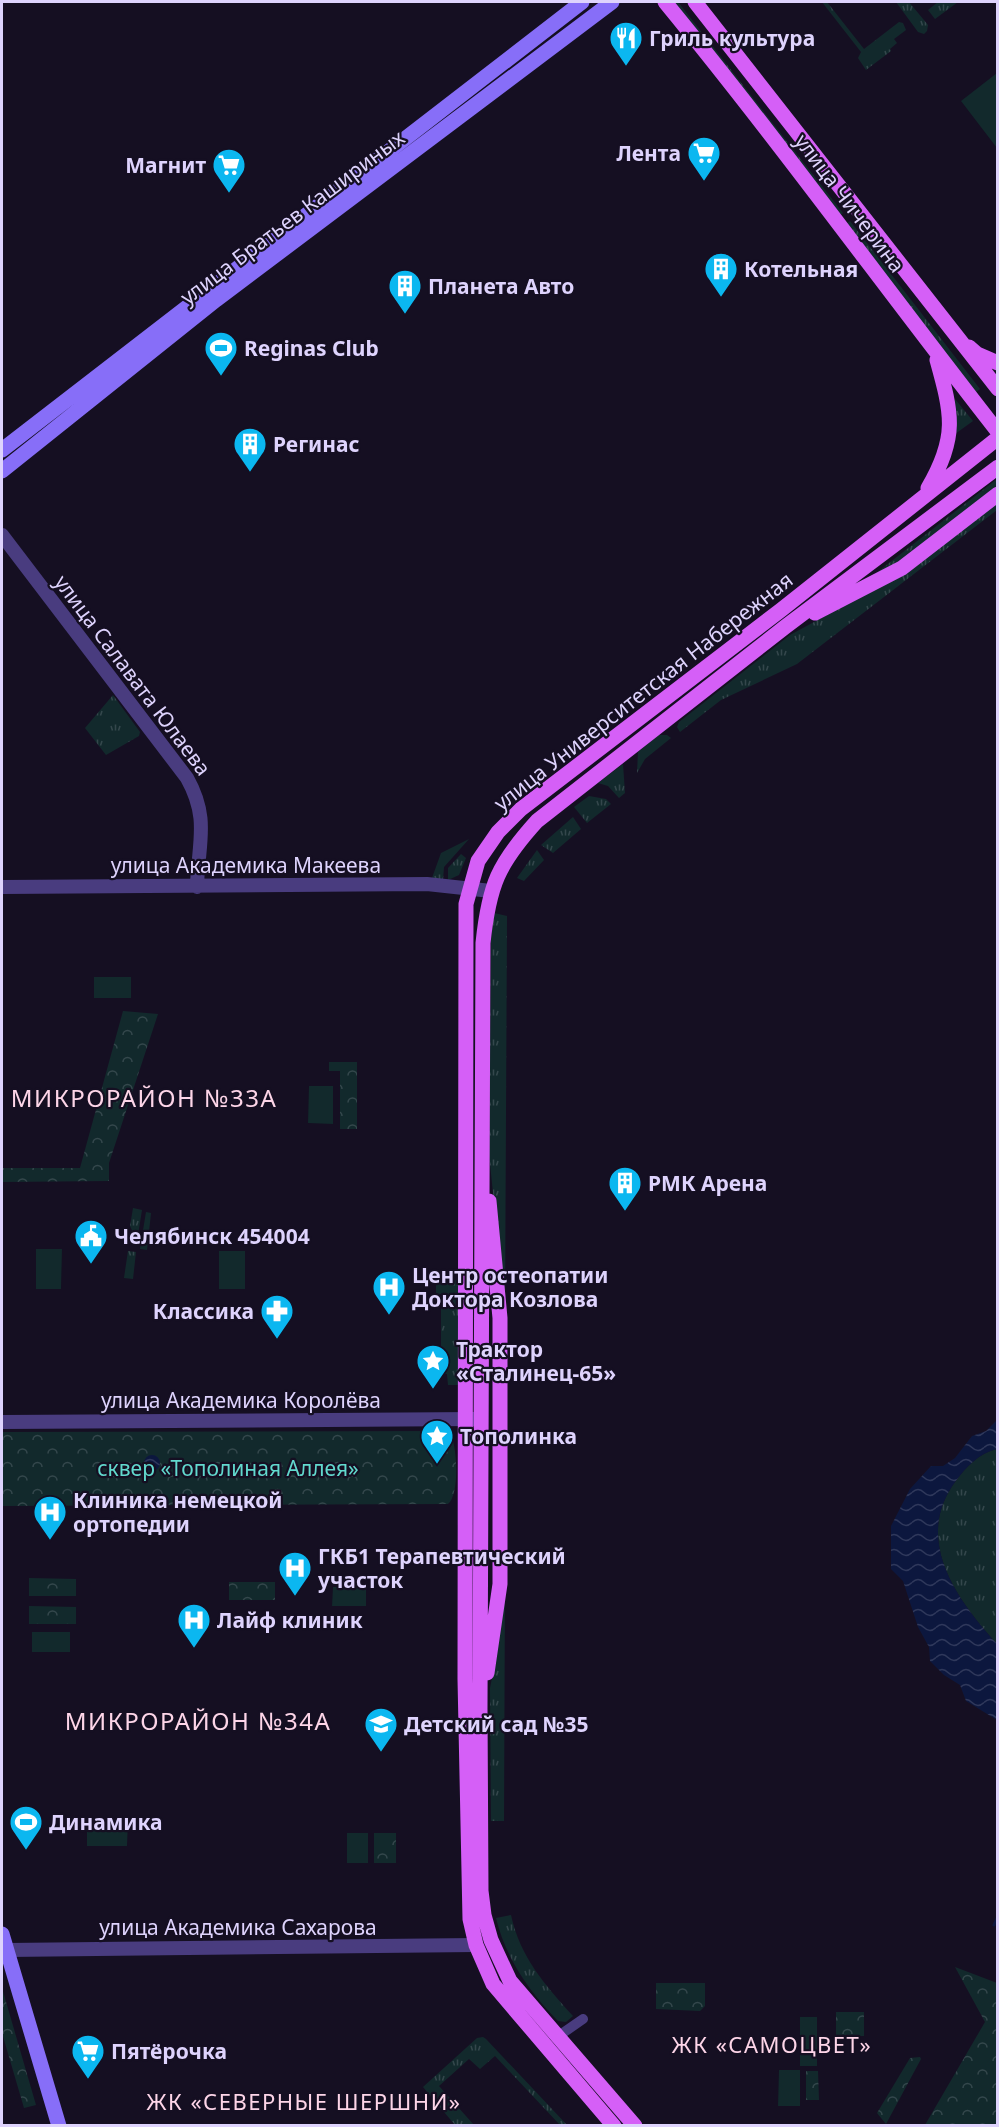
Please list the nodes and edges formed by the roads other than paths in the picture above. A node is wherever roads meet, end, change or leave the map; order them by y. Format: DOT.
graph roads {
  1 [pos="581,2"];
  2 [pos="612,2"];
  3 [pos="665,2"];
  4 [pos="695,2"];
  5 [pos="704,2"];
  6 [pos="708,17"];
  7 [pos="953,333"];
  8 [pos="934,351"];
  9 [pos="998,363"];
  10 [pos="998,389"];
  11 [pos="74,404"];
  12 [pos="998,432"];
  13 [pos="998,438"];
  14 [pos="2,450"];
  15 [pos="998,467"];
  16 [pos="2,471"];
  17 [pos="998,494"];
  18 [pos="924,495"];
  19 [pos="2,535"];
  20 [pos="785,627"];
  21 [pos="470,886"];
  22 [pos="2,887"];
  23 [pos="197,887"];
  24 [pos="491,891"];
  25 [pos="480,1148"];
  26 [pos="472,1419"];
  27 [pos="2,1422"];
  28 [pos="480,1709"];
  29 [pos="2,1934"];
  30 [pos="491,1940"];
  31 [pos="476,1945"];
  32 [pos="4,1950"];
  33 [pos="583,2019"];
  34 [pos="557,2037"];
  35 [pos="59,2126"];
  36 [pos="614,2126"];
  37 [pos="635,2126"];
  1 -- 11 [label="main road, улица Братьев Кашириных"];
  2 -- 11 [label="main road, улица Братьев Кашириных"];
  3 -- 8 [label="main road, улица Чичерина"];
  4 -- 6 [label="main road, улица Чичерина"];
  5 -- 6 [label="main road"];
  6 -- 7 [label="main road, улица Чичерина"];
  7 -- 9 [label="main road"];
  7 -- 10 [label="main road, улица Чичерина"];
  8 -- 12 [label="main road, улица Чичерина"];
  8 -- 18 [label="main road"];
  11 -- 14 [label="main road, улица Братьев Кашириных"];
  11 -- 16 [label="main road, улица Братьев Кашириных"];
  13 -- 18 [label="main road, улица Университетская Набережная"];
  15 -- 20 [label="main road, улица Университетская Набережная"];
  17 -- 20 [label="main road"];
  18 -- 21 [label="main road, улица Университетская Набережная"];
  19 -- 23 [label="street, улица Салавата Юлаева"];
  20 -- 24 [label="main road, улица Университетская Набережная"];
  21 -- 23 [label="street, улица Академика Макеева"];
  21 -- 24 [label="street, улица Академика Макеева"];
  21 -- 26 [label="main road, улица Университетская Набережная"];
  22 -- 23 [label="street, улица Академика Макеева"];
  24 -- 25 [label="main road, улица Университетская Набережная"];
  25 -- 26 [label="main road, улица Университетская Набережная"];
  25 -- 28 [label="main road"];
  26 -- 27 [label="street, улица Академика Королёва"];
  26 -- 28 [label="main road, улица Университетская Набережная"];
  26 -- 31 [label="main road, улица Университетская Набережная"];
  28 -- 30 [label="main road, улица Университетская Набережная"];
  29 -- 32 [label="main road"];
  30 -- 31 [label="main road"];
  30 -- 34 [label="main road, улица Университетская Набережная"];
  31 -- 32 [label="street, улица Академика Сахарова"];
  31 -- 36 [label="main road, улица Университетская Набережная"];
  32 -- 35 [label="main road"];
  33 -- 34 [label="street"];
  34 -- 37 [label="main road, улица Университетская Набережная"];
}
